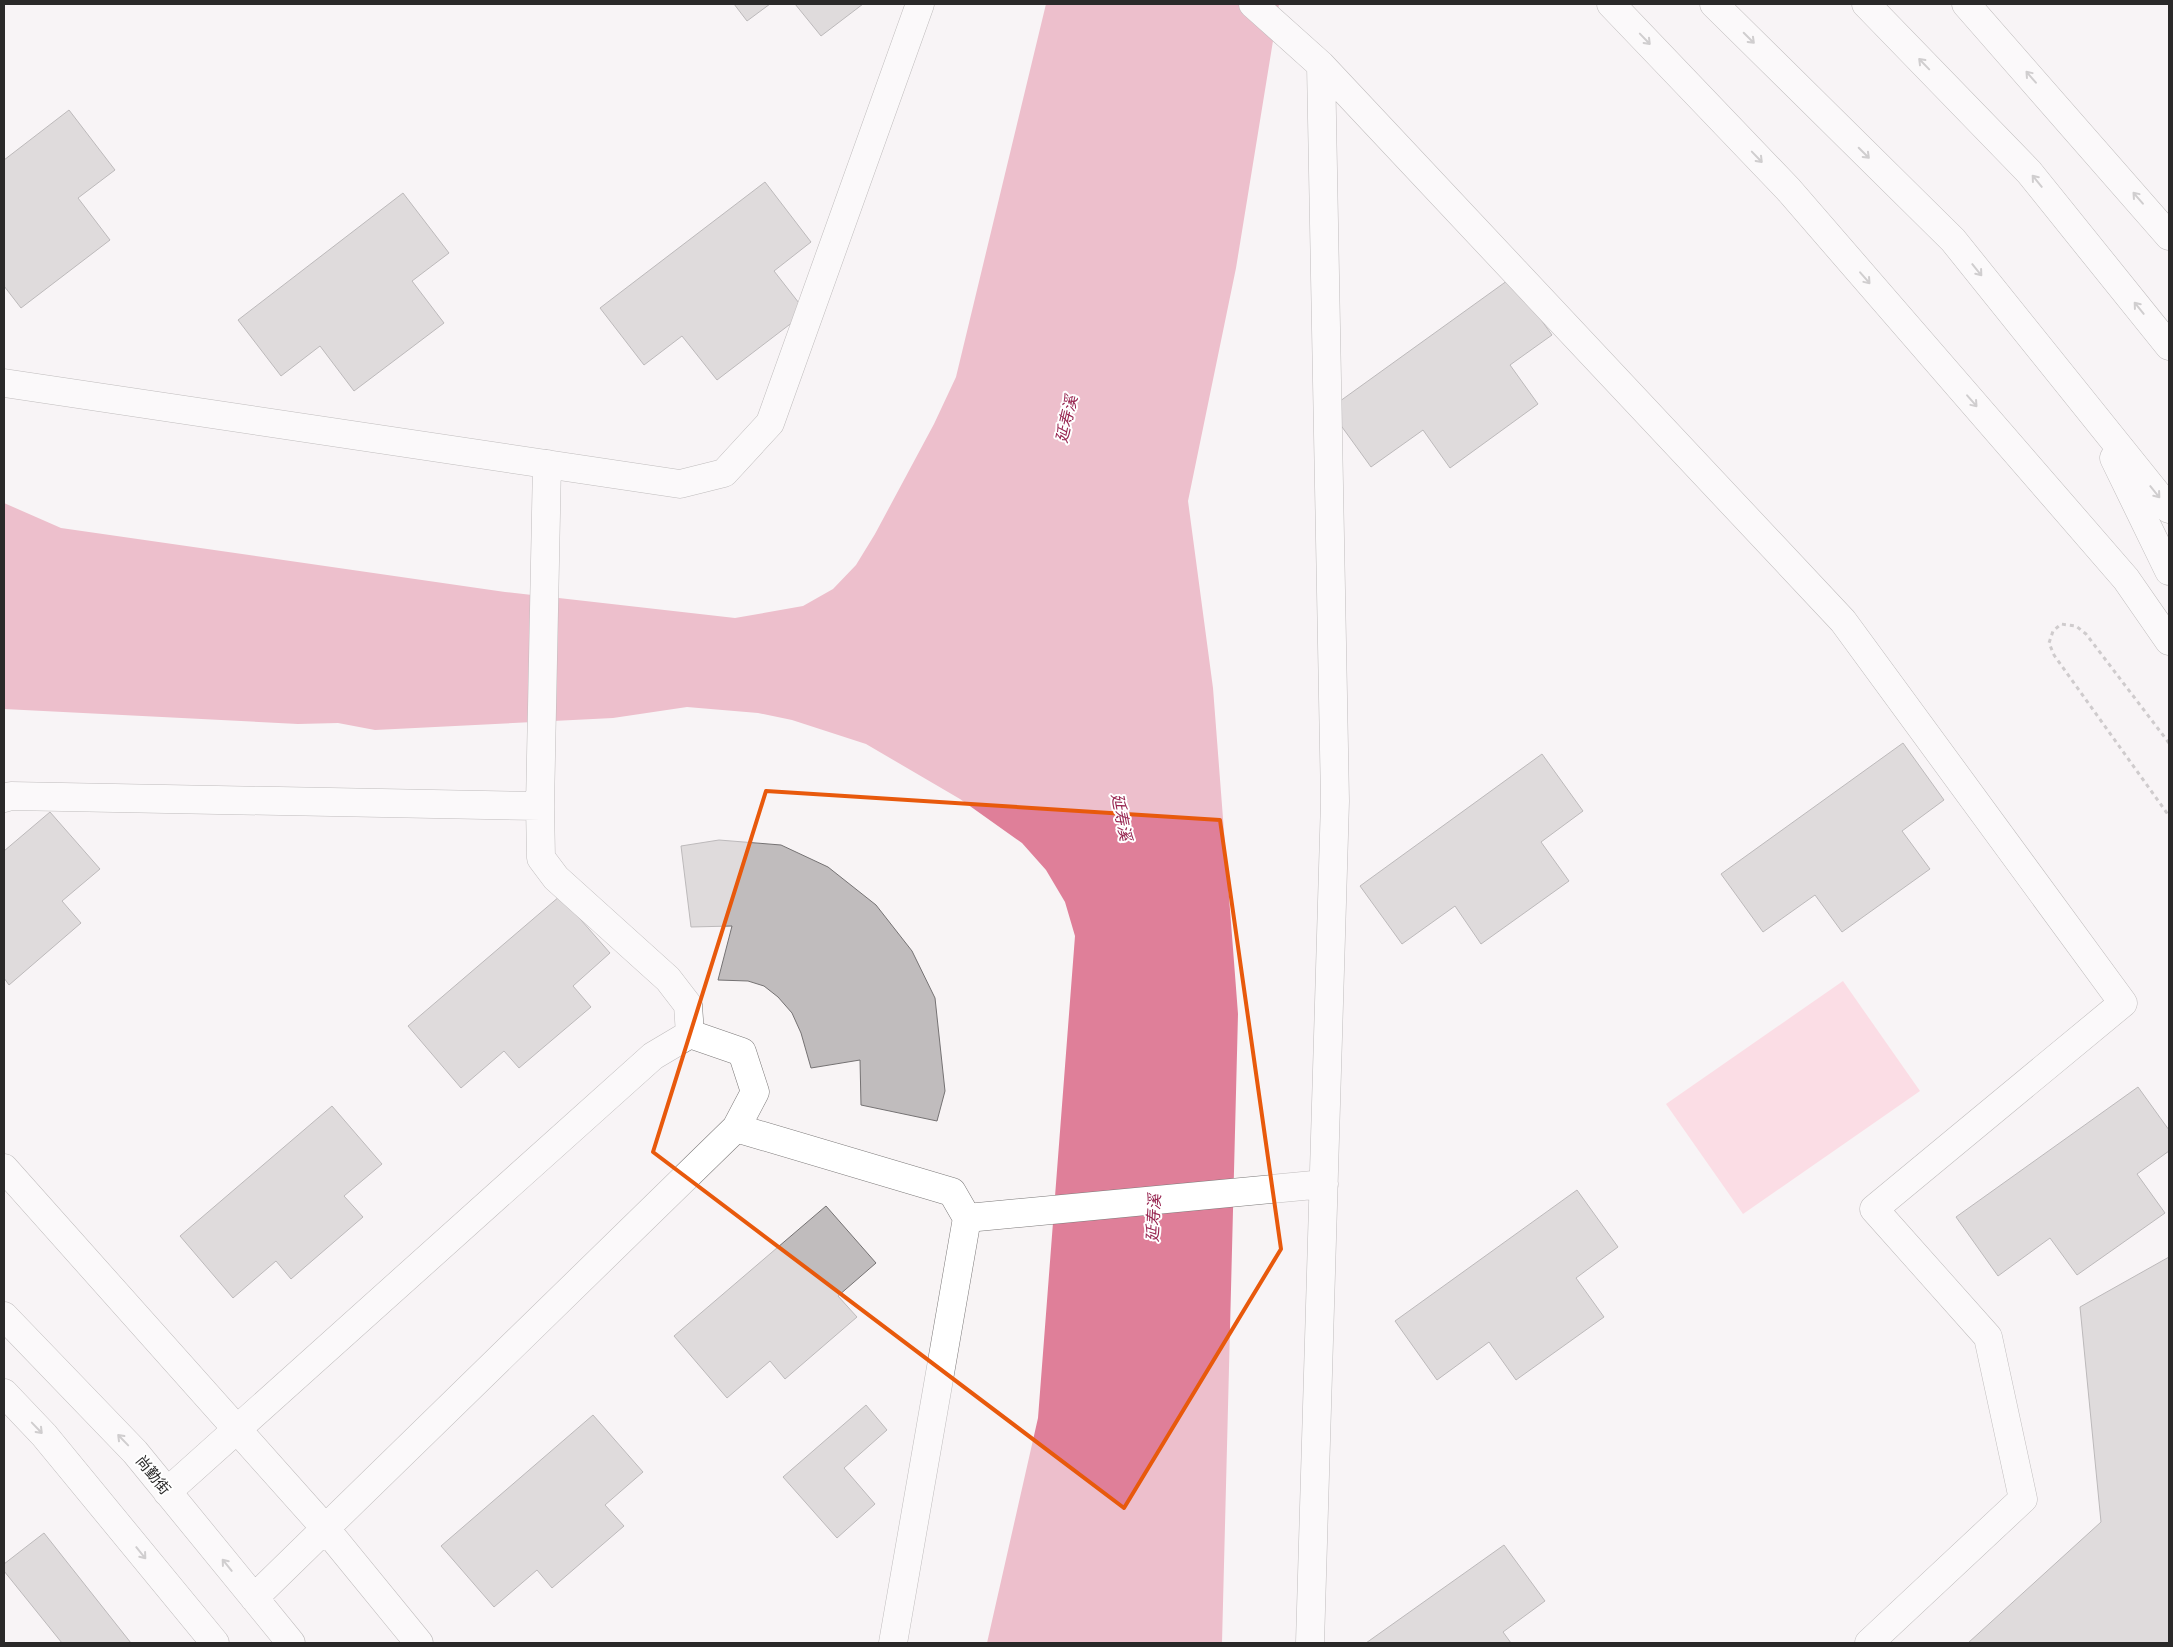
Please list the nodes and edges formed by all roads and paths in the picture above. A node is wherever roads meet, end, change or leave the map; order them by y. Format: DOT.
graph roads {
  1 [pos="920,4"];
  2 [pos="1253,4"];
  3 [pos="1611,4"];
  4 [pos="1714,4"];
  5 [pos="1866,4"];
  6 [pos="1966,4"];
  7 [pos="1321,64"];
  8 [pos="2169,236"];
  9 [pos="2169,346"];
  10 [pos="4,383"];
  11 [pos="2091,412"];
  12 [pos="547,464"];
  13 [pos="2169,509"];
  14 [pos="2169,571"];
  15 [pos="2169,641"];
  16 [pos="2167,737"];
  17 [pos="2169,743"];
  18 [pos="4,798"];
  19 [pos="540,806"];
  20 [pos="2169,816"];
  21 [pos="690,1034"];
  22 [pos="736,1128"];
  23 [pos="4,1168"];
  24 [pos="1324,1184"];
  25 [pos="967,1218"];
  26 [pos="4,1316"];
  27 [pos="4,1393"];
  28 [pos="237,1428"];
  29 [pos="167,1492"];
  30 [pos="325,1528"];
  31 [pos="254,1598"];
  32 [pos="215,1643"];
  33 [pos="291,1643"];
  34 [pos="419,1643"];
  35 [pos="893,1643"];
  36 [pos="1310,1643"];
  37 [pos="1869,1643"];
  1 -- 12 [label="street"];
  2 -- 7 [label="street"];
  3 -- 15 [label="street, one-way"];
  4 -- 11 [label="street, one-way"];
  9 -- 5 [label="street, one-way"];
  8 -- 6 [label="street, one-way"];
  7 -- 24 [label="street"];
  7 -- 37 [label="street"];
  10 -- 12 [label="street"];
  11 -- 13 [label="street, one-way"];
  11 -- 14 [label="street"];
  12 -- 19 [label="street"];
  16 -- 17 [label="path"];
  16 -- 20 [label="path"];
  18 -- 19 [label="street"];
  19 -- 21 [label="street"];
  21 -- 22 [label="street"];
  21 -- 28 [label="street"];
  22 -- 25 [label="street"];
  22 -- 30 [label="street"];
  23 -- 28 [label="street"];
  24 -- 25 [label="street"];
  24 -- 36 [label="street"];
  25 -- 35 [label="street"];
  29 -- 26 [label="street, 尚勤街, one-way"];
  27 -- 32 [label="street, one-way"];
  28 -- 29 [label="street"];
  28 -- 30 [label="street"];
  31 -- 29 [label="street, 尚勤街, one-way"];
  30 -- 31 [label="street"];
  30 -- 34 [label="street"];
  31 -- 33 [label="street, 尚勤街"];
}
